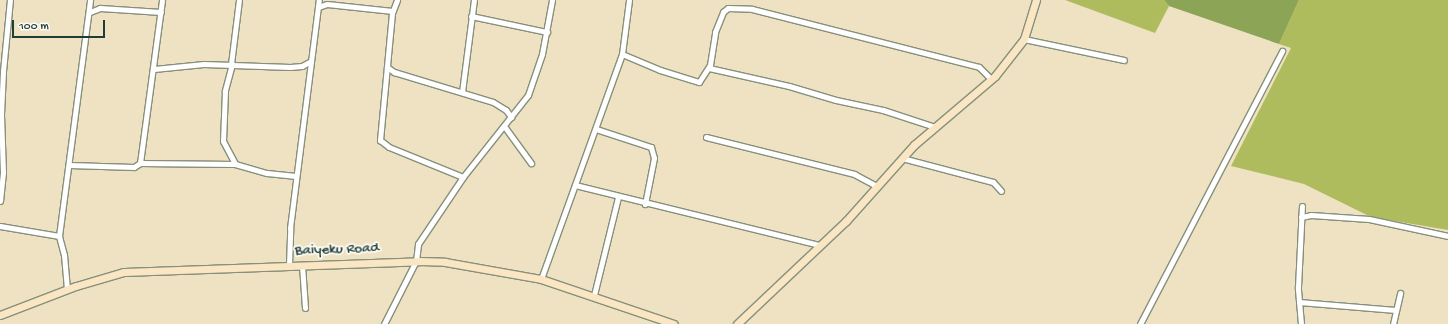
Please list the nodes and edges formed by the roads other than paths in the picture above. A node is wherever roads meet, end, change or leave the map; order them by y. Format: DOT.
graph roads {
  1 [pos="10,0"];
  2 [pos="90,0"];
  3 [pos="162,0"];
  4 [pos="239,0"];
  5 [pos="319,0"];
  6 [pos="397,0"];
  7 [pos="474,0"];
  8 [pos="552,0"];
  9 [pos="629,0"];
  10 [pos="1036,0"];
  11 [pos="318,7"];
  12 [pos="393,11"];
  13 [pos="90,12"];
  14 [pos="161,12"];
  15 [pos="471,16"];
  16 [pos="547,32"];
  17 [pos="1024,39"];
  18 [pos="1282,51"];
  19 [pos="622,54"];
  20 [pos="1124,60"];
  21 [pos="311,61"];
  22 [pos="154,62"];
  23 [pos="231,64"];
  24 [pos="162,66"];
  25 [pos="302,66"];
  26 [pos="387,67"];
  27 [pos="709,68"];
  28 [pos="154,69"];
  29 [pos="1,71"];
  30 [pos="311,72"];
  31 [pos="394,72"];
  32 [pos="386,77"];
  33 [pos="991,80"];
  34 [pos="462,92"];
  35 [pos="512,117"];
  36 [pos="504,126"];
  37 [pos="935,127"];
  38 [pos="596,129"];
  39 [pos="706,137"];
  40 [pos="1,146"];
  41 [pos="902,158"];
  42 [pos="140,163"];
  43 [pos="531,163"];
  44 [pos="235,164"];
  45 [pos="69,165"];
  46 [pos="296,176"];
  47 [pos="463,177"];
  48 [pos="575,185"];
  49 [pos="877,186"];
  50 [pos="1001,191"];
  51 [pos="618,197"];
  52 [pos="0,201"];
  53 [pos="645,204"];
  54 [pos="1302,206"];
  55 [pos="1301,217"];
  56 [pos="0,226"];
  57 [pos="59,236"];
  58 [pos="1448,236"];
  59 [pos="819,245"];
  60 [pos="416,261"];
  61 [pos="289,265"];
  62 [pos="302,265"];
  63 [pos="541,279"];
  64 [pos="67,289"];
  65 [pos="1400,294"];
  66 [pos="594,295"];
  67 [pos="1300,302"];
  68 [pos="305,308"];
  69 [pos="1396,310"];
  70 [pos="0,315"];
  71 [pos="384,324"];
  72 [pos="674,324"];
  73 [pos="737,324"];
  74 [pos="1140,324"];
  75 [pos="1301,324"];
  76 [pos="1394,324"];
  1 -- 29 [label="street"];
  2 -- 13 [label="street"];
  3 -- 14 [label="street"];
  4 -- 23 [label="street"];
  5 -- 11 [label="street"];
  6 -- 12 [label="street"];
  7 -- 15 [label="street"];
  8 -- 16 [label="street"];
  9 -- 19 [label="street"];
  10 -- 17 [label="main road"];
  11 -- 12 [label="street"];
  11 -- 21 [label="street"];
  12 -- 26 [label="street"];
  13 -- 14 [label="street"];
  13 -- 45 [label="street"];
  14 -- 22 [label="street"];
  15 -- 16 [label="street"];
  15 -- 34 [label="street"];
  16 -- 35 [label="street"];
  17 -- 20 [label="street"];
  17 -- 33 [label="main road"];
  18 -- 74 [label="street"];
  19 -- 27 [label="street"];
  19 -- 38 [label="street"];
  21 -- 25 [label="street"];
  21 -- 30 [label="street"];
  22 -- 24 [label="street"];
  22 -- 28 [label="street"];
  23 -- 24 [label="street"];
  23 -- 25 [label="street"];
  23 -- 44 [label="street"];
  24 -- 28 [label="street"];
  25 -- 30 [label="street"];
  26 -- 31 [label="street"];
  26 -- 32 [label="street"];
  27 -- 33 [label="street"];
  27 -- 37 [label="street"];
  28 -- 42 [label="street"];
  29 -- 40 [label="street"];
  30 -- 46 [label="street"];
  31 -- 32 [label="street"];
  31 -- 34 [label="street"];
  32 -- 47 [label="street"];
  33 -- 37 [label="main road"];
  34 -- 35 [label="street"];
  35 -- 36 [label="street"];
  36 -- 43 [label="street"];
  36 -- 47 [label="street"];
  37 -- 41 [label="main road"];
  38 -- 48 [label="street"];
  38 -- 53 [label="street"];
  39 -- 49 [label="street"];
  40 -- 52 [label="street"];
  41 -- 49 [label="main road"];
  41 -- 50 [label="street"];
  42 -- 44 [label="street"];
  42 -- 45 [label="street"];
  44 -- 46 [label="street"];
  45 -- 57 [label="street"];
  46 -- 61 [label="street"];
  47 -- 60 [label="street"];
  48 -- 51 [label="street"];
  48 -- 63 [label="street"];
  49 -- 59 [label="main road"];
  51 -- 53 [label="street"];
  51 -- 66 [label="street"];
  53 -- 59 [label="street"];
  54 -- 55 [label="street"];
  55 -- 58 [label="street"];
  55 -- 67 [label="street"];
  56 -- 57 [label="street"];
  57 -- 64 [label="street"];
  59 -- 73 [label="main road"];
  60 -- 62 [label="main road, Baiyeku Road"];
  60 -- 63 [label="main road, Baiyeku Road"];
  60 -- 71 [label="street"];
  61 -- 62 [label="main road, Baiyeku Road"];
  61 -- 64 [label="main road, Baiyeku Road"];
  62 -- 68 [label="street"];
  63 -- 66 [label="main road, Baiyeku Road"];
  64 -- 70 [label="main road, Baiyeku Road"];
  65 -- 69 [label="street"];
  66 -- 72 [label="main road, Baiyeku Road"];
  67 -- 69 [label="street"];
  67 -- 75 [label="street"];
  69 -- 76 [label="street"];
}
